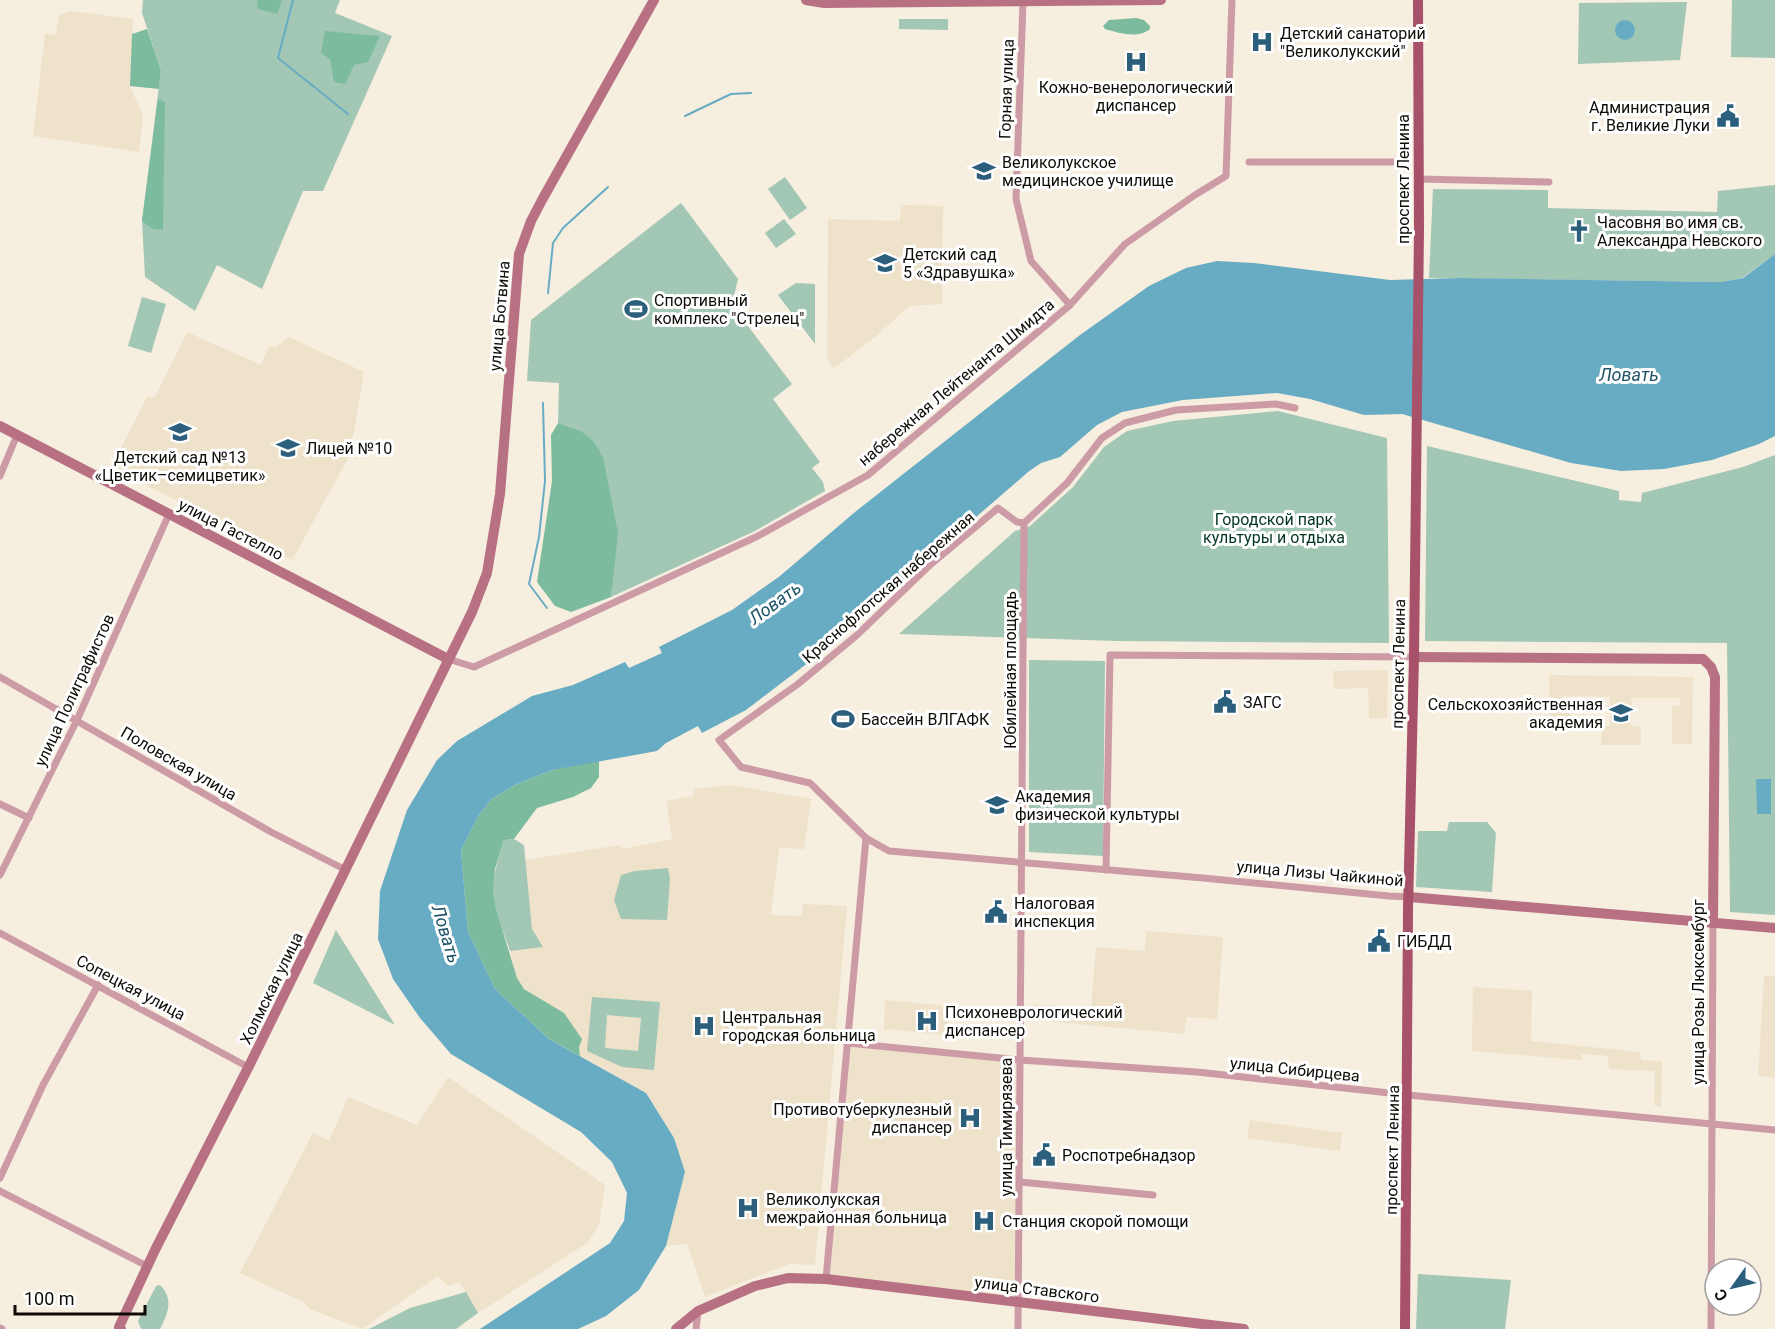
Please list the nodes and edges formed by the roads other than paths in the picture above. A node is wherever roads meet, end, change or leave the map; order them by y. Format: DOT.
graph roads {
  1 [pos="654,0"];
  2 [pos="806,0"];
  3 [pos="1161,0"];
  4 [pos="1232,0"];
  5 [pos="1418,0"];
  6 [pos="1023,2"];
  7 [pos="1249,162"];
  8 [pos="1403,162"];
  9 [pos="1419,179"];
  10 [pos="1549,182"];
  11 [pos="1070,305"];
  12 [pos="1295,408"];
  13 [pos="0,426"];
  14 [pos="17,435"];
  15 [pos="0,476"];
  16 [pos="169,514"];
  17 [pos="1024,523"];
  18 [pos="1414,657"];
  19 [pos="448,659"];
  20 [pos="0,677"];
  21 [pos="77,720"];
  22 [pos="719,740"];
  23 [pos="0,804"];
  24 [pos="28,818"];
  25 [pos="1023,818"];
  26 [pos="866,838"];
  27 [pos="1022,863"];
  28 [pos="346,870"];
  29 [pos="1106,870"];
  30 [pos="0,875"];
  31 [pos="1408,897"];
  32 [pos="1713,923"];
  33 [pos="1775,928"];
  34 [pos="0,933"];
  35 [pos="99,985"];
  36 [pos="847,1043"];
  37 [pos="1020,1060"];
  38 [pos="249,1067"];
  39 [pos="1408,1095"];
  40 [pos="1713,1124"];
  41 [pos="1775,1130"];
  42 [pos="0,1178"];
  43 [pos="1020,1182"];
  44 [pos="0,1191"];
  45 [pos="1153,1195"];
  46 [pos="147,1266"];
  47 [pos="826,1279"];
  48 [pos="1018,1302"];
  49 [pos="698,1311"];
  50 [pos="119,1328"];
  51 [pos="676,1329"];
  52 [pos="696,1329"];
  53 [pos="1018,1329"];
  54 [pos="1244,1329"];
  55 [pos="1405,1329"];
  56 [pos="1711,1329"];
  1 -- 19 [label="main road, улица Ботвина"];
  2 -- 6 [label="main road"];
  3 -- 6 [label="main road"];
  4 -- 11 [label="street, набережная Лейтенанта Шмидта"];
  5 -- 9 [label="main road, проспект Ленина"];
  6 -- 11 [label="street, Горная улица"];
  7 -- 8 [label="street"];
  9 -- 10 [label="street"];
  9 -- 18 [label="main road, проспект Ленина"];
  11 -- 19 [label="street, набережная Лейтенанта Шмидта"];
  12 -- 17 [label="street"];
  13 -- 14 [label="main road, улица Гастелло"];
  14 -- 15 [label="street"];
  14 -- 16 [label="main road, улица Гастелло"];
  16 -- 19 [label="main road, улица Гастелло"];
  16 -- 21 [label="street, улица Полиграфистов"];
  17 -- 22 [label="street, Краснофлотская набережная"];
  17 -- 25 [label="street, Юбилейная площадь"];
  18 -- 29 [label="street"];
  18 -- 31 [label="main road, проспект Ленина"];
  18 -- 32 [label="main road, улица Розы Люксембург"];
  19 -- 28 [label="main road, Холмская улица"];
  20 -- 21 [label="street, Половская улица"];
  21 -- 24 [label="street, улица Полиграфистов"];
  21 -- 28 [label="street, Половская улица"];
  22 -- 26 [label="street, улица Лизы Чайкиной"];
  23 -- 24 [label="street"];
  24 -- 30 [label="street, улица Полиграфистов"];
  25 -- 27 [label="street, улица Тимирязева"];
  26 -- 27 [label="street, улица Лизы Чайкиной"];
  26 -- 36 [label="street"];
  27 -- 29 [label="street, улица Лизы Чайкиной"];
  27 -- 37 [label="street, улица Тимирязева"];
  28 -- 38 [label="main road, Холмская улица"];
  29 -- 31 [label="street, улица Лизы Чайкиной"];
  31 -- 32 [label="main road, улица Лизы Чайкиной"];
  31 -- 39 [label="main road, проспект Ленина"];
  32 -- 33 [label="main road, улица Лизы Чайкиной"];
  32 -- 40 [label="street, улица Розы Люксембург"];
  34 -- 35 [label="street, Сопецкая улица"];
  35 -- 38 [label="street, Сопецкая улица"];
  35 -- 42 [label="street"];
  36 -- 37 [label="street, улица Сибирцева"];
  36 -- 47 [label="street"];
  37 -- 39 [label="street, улица Сибирцева"];
  37 -- 43 [label="street, улица Тимирязева"];
  38 -- 46 [label="main road, Холмская улица"];
  39 -- 40 [label="street, улица Сибирцева"];
  39 -- 55 [label="main road, проспект Ленина"];
  40 -- 41 [label="street, улица Сибирцева"];
  40 -- 56 [label="street, улица Розы Люксембург"];
  43 -- 45 [label="street"];
  43 -- 48 [label="street, улица Тимирязева"];
  44 -- 46 [label="street"];
  46 -- 50 [label="main road, Холмская улица"];
  47 -- 48 [label="main road, улица Ставского"];
  47 -- 49 [label="main road, улица Ставского"];
  48 -- 53 [label="street, улица Тимирязева"];
  48 -- 54 [label="main road, улица Ставского"];
  49 -- 51 [label="main road, улица Ставского"];
  49 -- 52 [label="street"];
}
